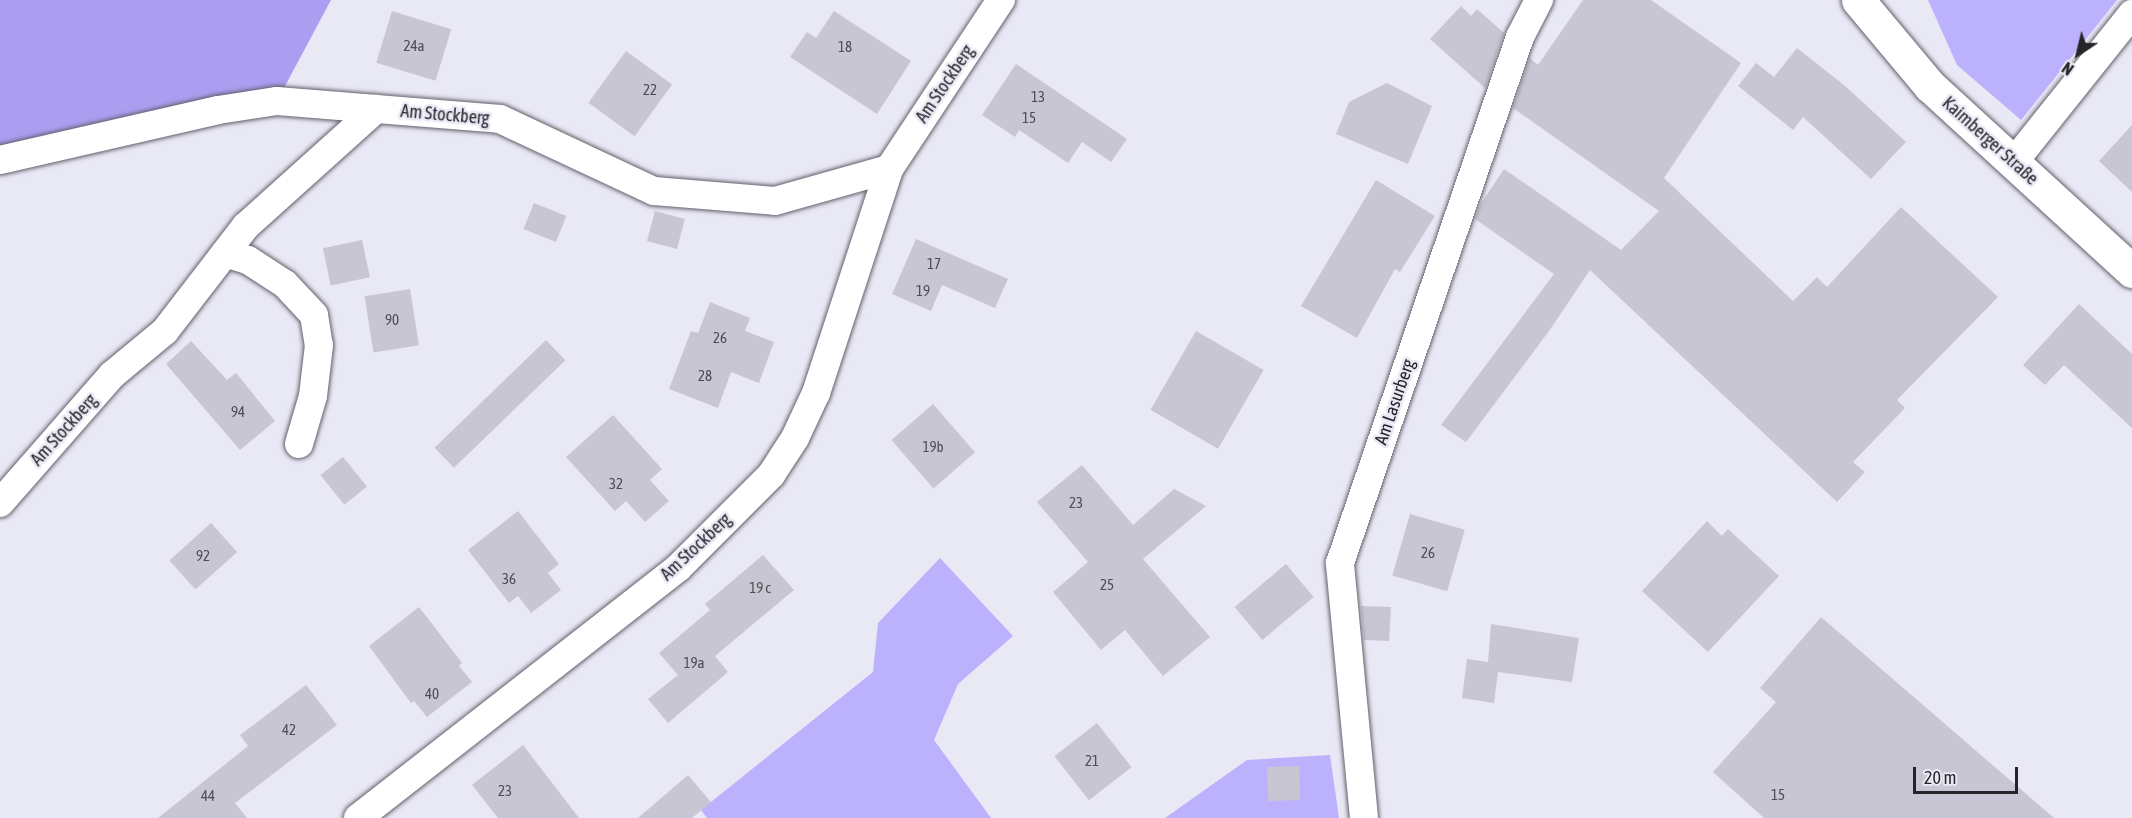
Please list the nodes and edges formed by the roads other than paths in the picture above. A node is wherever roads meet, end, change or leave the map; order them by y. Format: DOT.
graph roads {
  1 [pos="1001,0"];
  2 [pos="1539,0"];
  3 [pos="1858,0"];
  4 [pos="2132,15"];
  5 [pos="376,109"];
  6 [pos="0,160"];
  7 [pos="2013,163"];
  8 [pos="889,169"];
  9 [pos="225,253"];
  10 [pos="2132,271"];
  11 [pos="299,444"];
  12 [pos="0,503"];
  13 [pos="358,818"];
  14 [pos="1364,818"];
  1 -- 8 [label="street, Am Stockberg"];
  2 -- 14 [label="street, Am Lasurberg"];
  3 -- 7 [label="main road, Kaimberger Straße"];
  4 -- 7 [label="street"];
  5 -- 6 [label="street, Am Stockberg"];
  5 -- 8 [label="street, Am Stockberg"];
  5 -- 9 [label="street, Am Stockberg"];
  7 -- 10 [label="main road, Kaimberger Straße"];
  8 -- 13 [label="street, Am Stockberg"];
  9 -- 11 [label="street"];
  9 -- 12 [label="street, Am Stockberg"];
}
